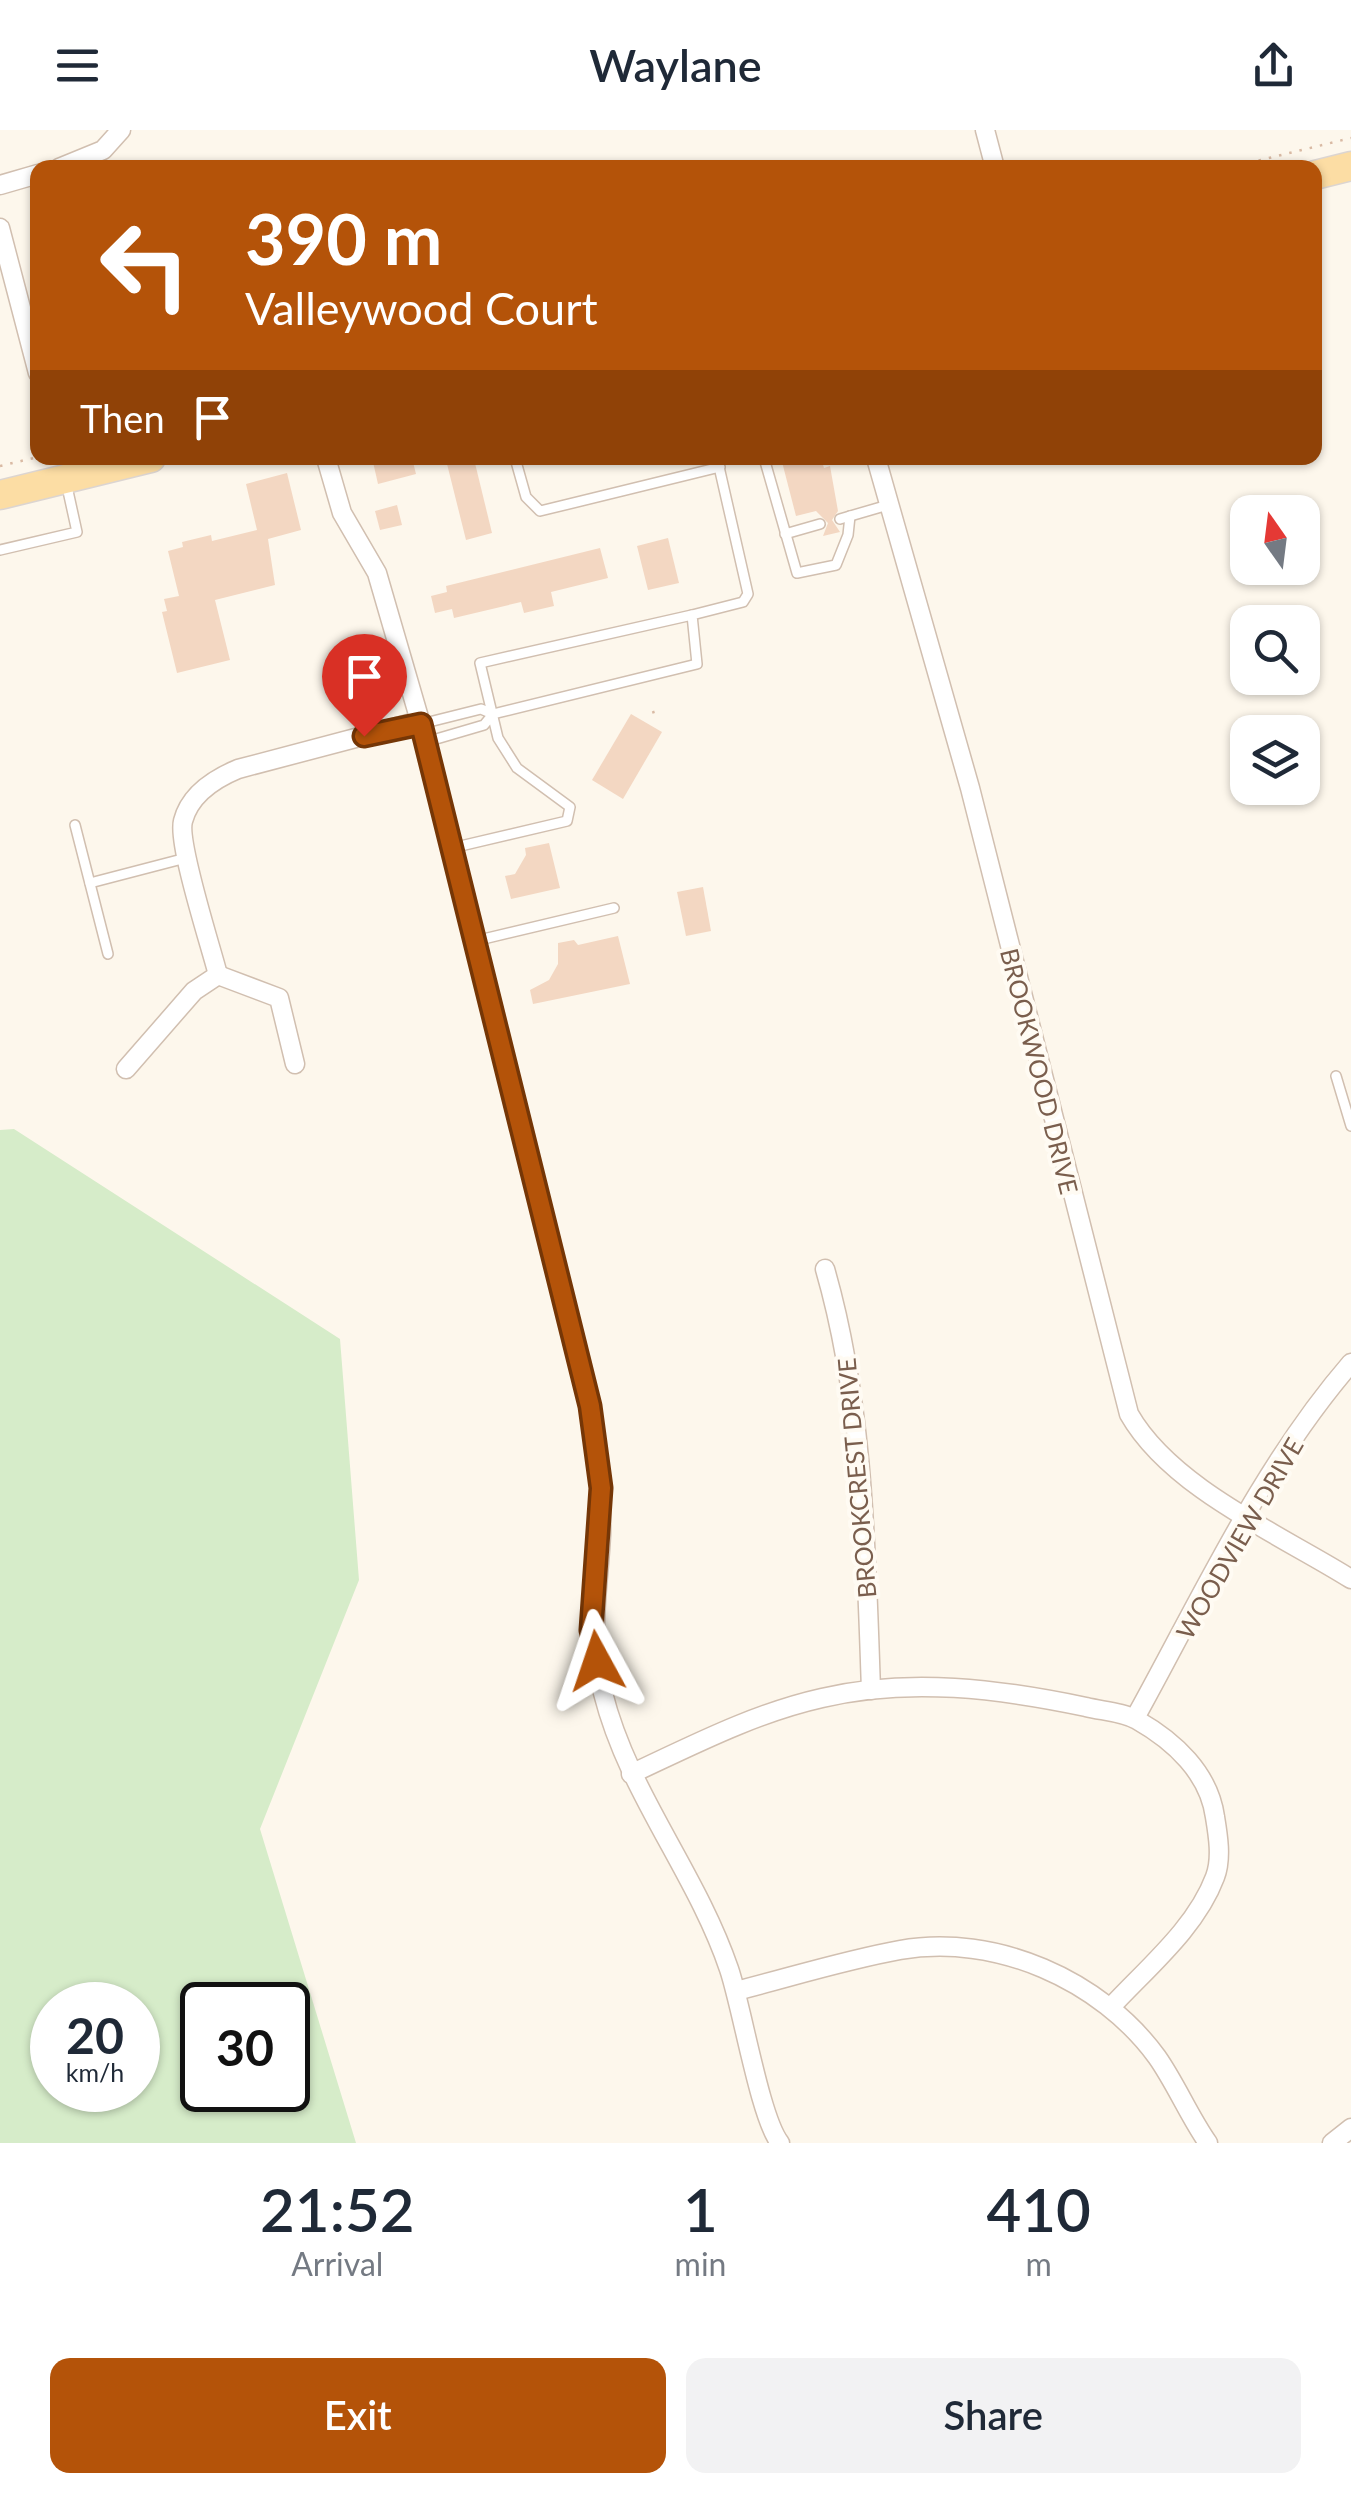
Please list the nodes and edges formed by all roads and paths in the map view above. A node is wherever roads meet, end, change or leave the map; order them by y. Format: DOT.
graph roads {
  1 [pos="121,130"];
  2 [pos="986,130"];
  3 [pos="1351,138"];
  4 [pos="79,160"];
  5 [pos="993,160"];
  6 [pos="1261,160"];
  7 [pos="1351,166"];
  8 [pos="1322,173"];
  9 [pos="30,176"];
  10 [pos="0,184"];
  11 [pos="0,228"];
  12 [pos="30,342"];
  13 [pos="30,459"];
  14 [pos="89,465"];
  15 [pos="328,465"];
  16 [pos="518,465"];
  17 [pos="707,465"];
  18 [pos="719,465"];
  19 [pos="766,465"];
  20 [pos="878,465"];
  21 [pos="0,466"];
  22 [pos="62,468"];
  23 [pos="0,495"];
  24 [pos="888,505"];
  25 [pos="820,524"];
  26 [pos="785,534"];
  27 [pos="0,550"];
  28 [pos="692,615"];
  29 [pos="493,714"];
  30 [pos="422,729"];
  31 [pos="75,825"];
  32 [pos="452,848"];
  33 [pos="188,857"];
  34 [pos="90,883"];
  35 [pos="614,908"];
  36 [pos="475,942"];
  37 [pos="108,954"];
  38 [pos="218,975"];
  39 [pos="295,1064"];
  40 [pos="126,1069"];
  41 [pos="1336,1076"];
  42 [pos="1351,1126"];
  43 [pos="825,1269"];
  44 [pos="1351,1363"];
  45 [pos="1246,1517"];
  46 [pos="1351,1580"];
  47 [pos="871,1690"];
  48 [pos="1135,1718"];
  49 [pos="631,1774"];
  50 [pos="736,1991"];
  51 [pos="1111,2006"];
  52 [pos="1351,2128"];
  53 [pos="780,2143"];
  54 [pos="1208,2143"];
  55 [pos="1332,2143"];
  1 -- 4 [label="street"];
  2 -- 5 [label="street"];
  3 -- 6 [label="path"];
  7 -- 8 [label="main road"];
  9 -- 10 [label="street"];
  11 -- 12 [label="street"];
  13 -- 21 [label="path"];
  14 -- 22 [label="main road"];
  15 -- 30 [label="street"];
  16 -- 17 [label="lane"];
  18 -- 28 [label="lane"];
  19 -- 26 [label="lane"];
  20 -- 24 [label="street, BROOKWOOD DRIVE"];
  22 -- 23 [label="main road"];
  22 -- 27 [label="lane"];
  24 -- 26 [label="lane"];
  24 -- 45 [label="street, BROOKWOOD DRIVE"];
  25 -- 26 [label="lane"];
  28 -- 29 [label="lane"];
  28 -- 29 [label="lane"];
  29 -- 30 [label="lane"];
  29 -- 30 [label="lane"];
  29 -- 32 [label="lane"];
  30 -- 32 [label="street"];
  30 -- 33 [label="street"];
  31 -- 34 [label="lane"];
  32 -- 36 [label="street"];
  33 -- 34 [label="lane"];
  33 -- 38 [label="street"];
  34 -- 37 [label="lane"];
  35 -- 36 [label="lane"];
  36 -- 49 [label="street"];
  38 -- 39 [label="street"];
  38 -- 40 [label="street"];
  41 -- 42 [label="lane"];
  43 -- 47 [label="street, BROOKCREST DRIVE"];
  44 -- 45 [label="street, WOODVIEW DRIVE"];
  45 -- 46 [label="street, BROOKWOOD DRIVE"];
  45 -- 48 [label="street, WOODVIEW DRIVE"];
  47 -- 48 [label="street"];
  47 -- 49 [label="street"];
  48 -- 51 [label="street"];
  49 -- 50 [label="street"];
  50 -- 51 [label="street"];
  50 -- 53 [label="street"];
  51 -- 54 [label="street"];
  52 -- 55 [label="street"];
}
